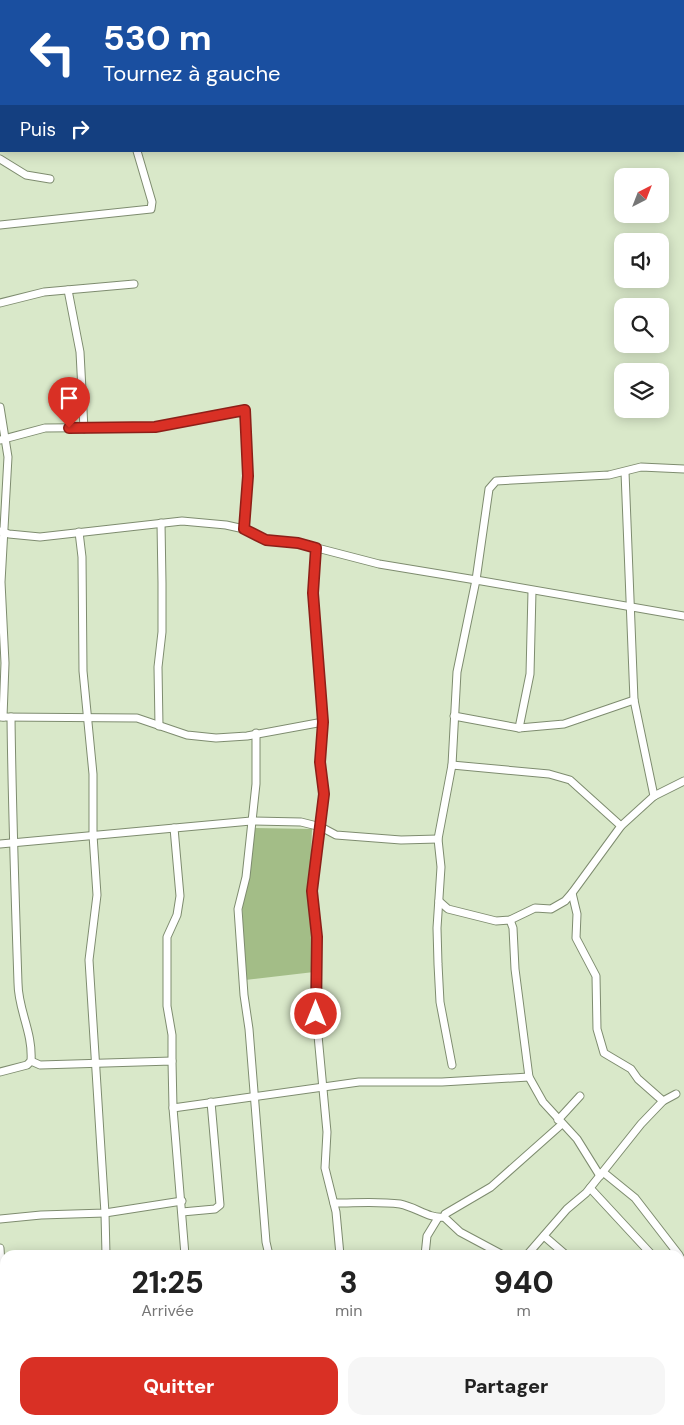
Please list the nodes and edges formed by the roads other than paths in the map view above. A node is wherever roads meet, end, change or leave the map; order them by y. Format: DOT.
graph roads {
  1 [pos="137,152"];
  2 [pos="0,159"];
  3 [pos="50,179"];
  4 [pos="0,225"];
  5 [pos="134,284"];
  6 [pos="68,290"];
  7 [pos="0,303"];
  8 [pos="0,407"];
  9 [pos="84,429"];
  10 [pos="3,440"];
  11 [pos="684,469"];
  12 [pos="624,472"];
  13 [pos="161,523"];
  14 [pos="244,529"];
  15 [pos="2,531"];
  16 [pos="79,532"];
  17 [pos="316,548"];
  18 [pos="476,580"];
  19 [pos="532,590"];
  20 [pos="631,609"];
  21 [pos="684,616"];
  22 [pos="634,700"];
  23 [pos="454,716"];
  24 [pos="2,717"];
  25 [pos="11,717"];
  26 [pos="87,718"];
  27 [pos="323,722"];
  28 [pos="159,726"];
  29 [pos="519,728"];
  30 [pos="256,733"];
  31 [pos="452,765"];
  32 [pos="684,781"];
  33 [pos="654,796"];
  34 [pos="250,821"];
  35 [pos="621,826"];
  36 [pos="321,827"];
  37 [pos="174,828"];
  38 [pos="93,835"];
  39 [pos="438,838"];
  40 [pos="14,843"];
  41 [pos="0,844"];
  42 [pos="572,893"];
  43 [pos="438,901"];
  44 [pos="510,920"];
  45 [pos="31,1061"];
  46 [pos="172,1061"];
  47 [pos="96,1063"];
  48 [pos="452,1065"];
  49 [pos="0,1072"];
  50 [pos="529,1077"];
  51 [pos="322,1089"];
  52 [pos="676,1094"];
  53 [pos="254,1096"];
  54 [pos="580,1096"];
  55 [pos="664,1101"];
  56 [pos="210,1102"];
  57 [pos="173,1108"];
  58 [pos="560,1122"];
  59 [pos="601,1174"];
  60 [pos="590,1188"];
  61 [pos="182,1201"];
  62 [pos="334,1203"];
  63 [pos="182,1212"];
  64 [pos="105,1213"];
  65 [pos="441,1217"];
  66 [pos="0,1219"];
  67 [pos="544,1236"];
  68 [pos="106,1250"];
  69 [pos="184,1250"];
  70 [pos="268,1250"];
  71 [pos="339,1250"];
  72 [pos="426,1250"];
  73 [pos="494,1250"];
  74 [pos="531,1250"];
  75 [pos="560,1250"];
  76 [pos="647,1250"];
  77 [pos="674,1250"];
  1 -- 4 [label="street"];
  2 -- 3 [label="street"];
  5 -- 6 [label="street"];
  6 -- 7 [label="street"];
  6 -- 9 [label="street"];
  8 -- 10 [label="street"];
  9 -- 10 [label="street"];
  9 -- 14 [label="street"];
  10 -- 15 [label="street"];
  11 -- 12 [label="street"];
  12 -- 18 [label="street"];
  12 -- 20 [label="street"];
  13 -- 14 [label="street"];
  13 -- 16 [label="street"];
  13 -- 28 [label="street"];
  14 -- 17 [label="street"];
  15 -- 16 [label="street"];
  15 -- 24 [label="street"];
  16 -- 26 [label="street"];
  17 -- 18 [label="street"];
  17 -- 27 [label="street"];
  18 -- 19 [label="street"];
  18 -- 23 [label="street"];
  19 -- 20 [label="street"];
  19 -- 29 [label="street"];
  20 -- 21 [label="street"];
  20 -- 22 [label="street"];
  22 -- 29 [label="street"];
  22 -- 33 [label="street"];
  23 -- 29 [label="street"];
  23 -- 31 [label="street"];
  24 -- 25 [label="street"];
  25 -- 26 [label="street"];
  25 -- 40 [label="street"];
  26 -- 28 [label="street"];
  26 -- 38 [label="street"];
  27 -- 30 [label="street"];
  27 -- 36 [label="street"];
  28 -- 30 [label="street"];
  30 -- 34 [label="street"];
  31 -- 35 [label="street"];
  31 -- 39 [label="street"];
  32 -- 33 [label="street"];
  33 -- 35 [label="street"];
  34 -- 36 [label="street"];
  34 -- 37 [label="street"];
  34 -- 53 [label="street"];
  35 -- 42 [label="street"];
  36 -- 39 [label="street"];
  36 -- 51 [label="street"];
  37 -- 38 [label="street"];
  37 -- 46 [label="street"];
  38 -- 40 [label="street"];
  38 -- 47 [label="street"];
  39 -- 43 [label="street"];
  40 -- 41 [label="street"];
  40 -- 45 [label="street"];
  42 -- 44 [label="street"];
  42 -- 55 [label="street"];
  43 -- 44 [label="street"];
  43 -- 48 [label="street"];
  44 -- 50 [label="street"];
  45 -- 47 [label="street"];
  45 -- 49 [label="street"];
  46 -- 47 [label="street"];
  46 -- 57 [label="street"];
  47 -- 64 [label="street"];
  50 -- 51 [label="street"];
  50 -- 58 [label="street"];
  51 -- 53 [label="street"];
  51 -- 62 [label="street"];
  52 -- 55 [label="street"];
  53 -- 56 [label="street"];
  53 -- 70 [label="street"];
  54 -- 58 [label="street"];
  55 -- 59 [label="street"];
  56 -- 57 [label="street"];
  56 -- 63 [label="street"];
  57 -- 61 [label="street"];
  58 -- 59 [label="street"];
  58 -- 65 [label="street"];
  59 -- 60 [label="street"];
  59 -- 77 [label="street"];
  60 -- 67 [label="street"];
  60 -- 76 [label="street"];
  61 -- 63 [label="street"];
  61 -- 64 [label="street"];
  62 -- 65 [label="street"];
  62 -- 71 [label="street"];
  63 -- 69 [label="street"];
  64 -- 66 [label="street"];
  64 -- 68 [label="street"];
  65 -- 72 [label="street"];
  65 -- 73 [label="street"];
  67 -- 74 [label="street"];
  67 -- 75 [label="street"];
}
